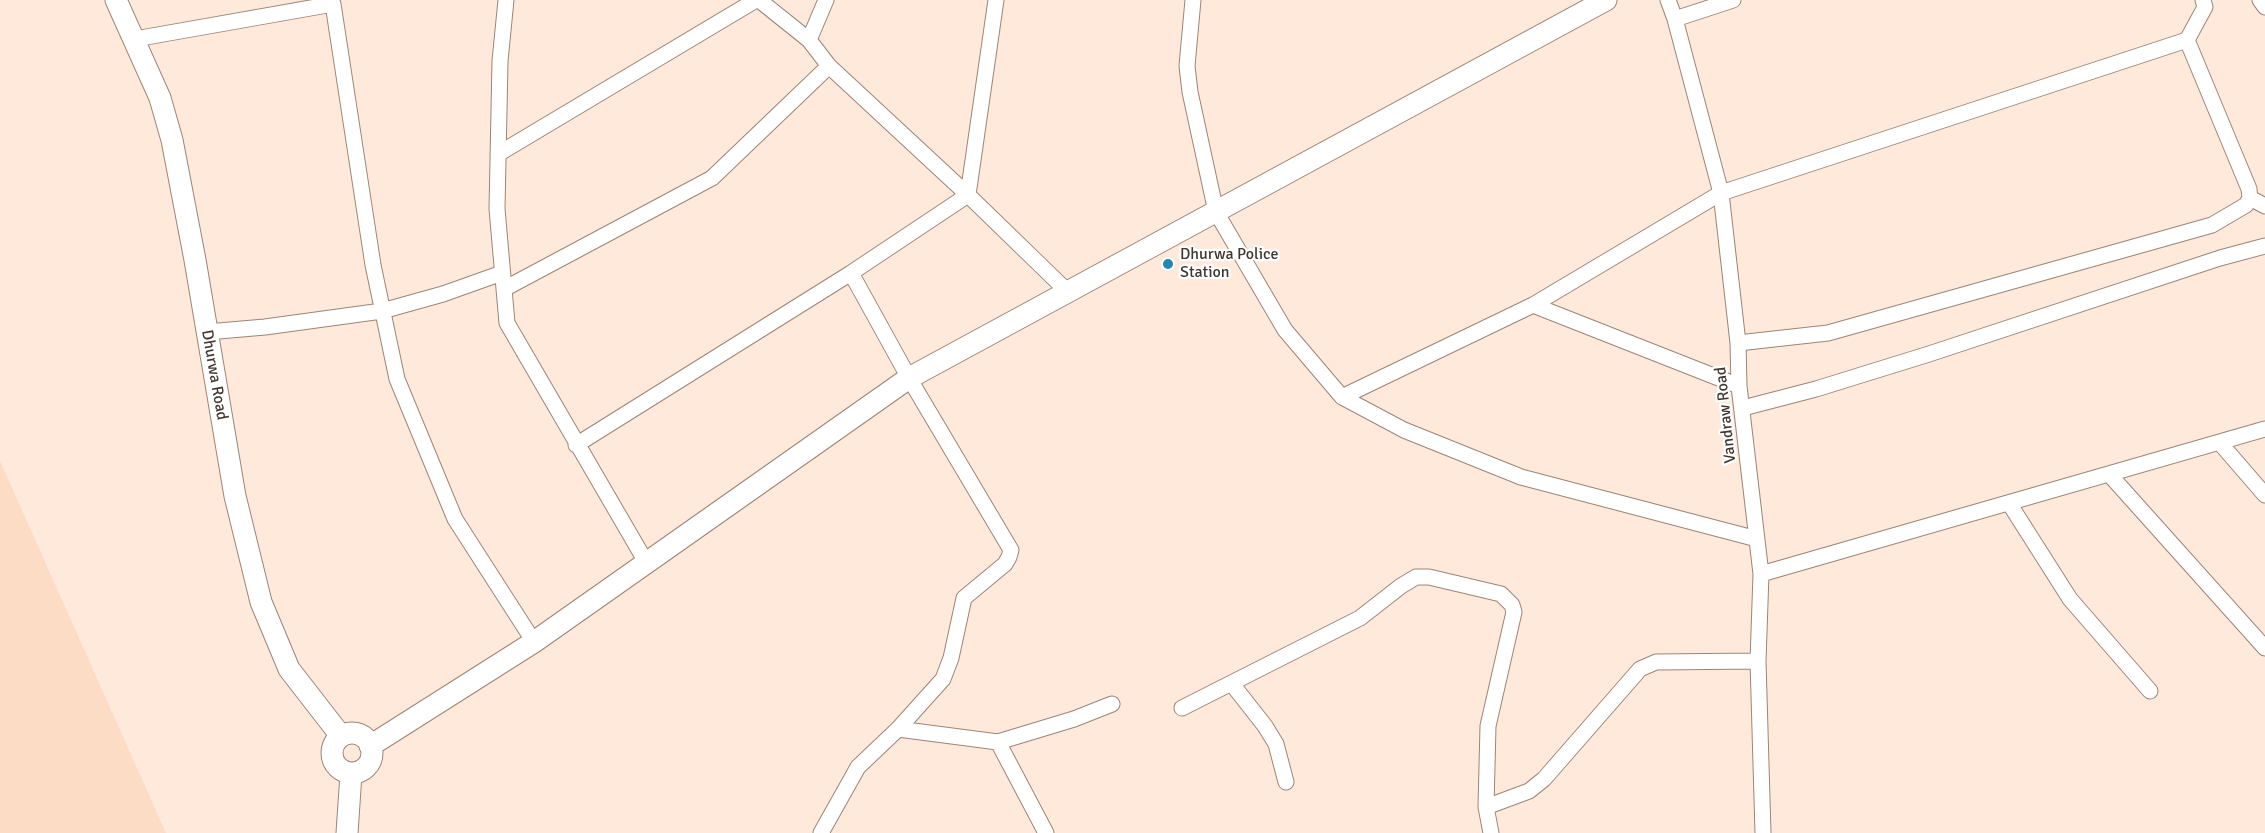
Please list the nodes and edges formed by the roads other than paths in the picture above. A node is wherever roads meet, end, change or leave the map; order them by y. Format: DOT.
graph roads {
  1 [pos="116,0"];
  2 [pos="506,0"];
  3 [pos="758,0"];
  4 [pos="826,0"];
  5 [pos="996,0"];
  6 [pos="1193,0"];
  7 [pos="1605,0"];
  8 [pos="1668,0"];
  9 [pos="1733,0"];
  10 [pos="2203,0"];
  11 [pos="2260,0"];
  12 [pos="336,2"];
  13 [pos="2265,7"];
  14 [pos="1675,19"];
  15 [pos="135,39"];
  16 [pos="809,40"];
  17 [pos="2187,40"];
  18 [pos="829,66"];
  19 [pos="498,154"];
  20 [pos="1721,193"];
  21 [pos="968,195"];
  22 [pos="2250,198"];
  23 [pos="2265,206"];
  24 [pos="1216,212"];
  25 [pos="2265,246"];
  26 [pos="502,273"];
  27 [pos="851,273"];
  28 [pos="504,289"];
  29 [pos="1068,292"];
  30 [pos="1533,305"];
  31 [pos="382,311"];
  32 [pos="207,332"];
  33 [pos="1738,343"];
  34 [pos="909,378"];
  35 [pos="1740,386"];
  36 [pos="1342,397"];
  37 [pos="1743,408"];
  38 [pos="2265,429"];
  39 [pos="2220,442"];
  40 [pos="576,445"];
  41 [pos="2109,474"];
  42 [pos="2265,495"];
  43 [pos="2009,503"];
  44 [pos="1757,539"];
  45 [pos="646,562"];
  46 [pos="1761,574"];
  47 [pos="534,642"];
  48 [pos="2265,648"];
  49 [pos="1758,661"];
  50 [pos="1232,684"];
  51 [pos="2150,691"];
  52 [pos="1112,704"];
  53 [pos="1182,708"];
  54 [pos="897,729"];
  55 [pos="341,736"];
  56 [pos="998,742"];
  57 [pos="370,746"];
  58 [pos="351,774"];
  59 [pos="1286,782"];
  60 [pos="1486,807"];
  61 [pos="348,833"];
  62 [pos="821,833"];
  63 [pos="1046,833"];
  64 [pos="1491,833"];
  65 [pos="1763,833"];
  1 -- 15 [label="street, Dhurwa Road"];
  2 -- 19 [label="street"];
  3 -- 16 [label="street"];
  3 -- 19 [label="street"];
  4 -- 16 [label="street"];
  5 -- 21 [label="street"];
  6 -- 24 [label="street"];
  7 -- 24 [label="street"];
  8 -- 14 [label="street, Vandraw Road"];
  9 -- 14 [label="street"];
  10 -- 17 [label="street"];
  11 -- 13 [label="street"];
  12 -- 15 [label="street"];
  12 -- 31 [label="street"];
  14 -- 20 [label="street, Vandraw Road"];
  15 -- 32 [label="street, Dhurwa Road"];
  16 -- 18 [label="street"];
  17 -- 20 [label="street"];
  17 -- 22 [label="street"];
  18 -- 21 [label="street"];
  18 -- 28 [label="street"];
  19 -- 26 [label="street"];
  20 -- 30 [label="street"];
  20 -- 33 [label="street, Vandraw Road"];
  21 -- 27 [label="street"];
  21 -- 29 [label="street"];
  22 -- 23 [label="street"];
  22 -- 33 [label="street"];
  24 -- 29 [label="street"];
  24 -- 36 [label="street"];
  25 -- 37 [label="street"];
  26 -- 28 [label="street"];
  26 -- 31 [label="street"];
  27 -- 34 [label="street"];
  27 -- 40 [label="street"];
  28 -- 40 [label="street"];
  29 -- 34 [label="street"];
  30 -- 35 [label="street"];
  30 -- 36 [label="street"];
  31 -- 32 [label="street"];
  31 -- 47 [label="street"];
  32 -- 55 [label="street, Dhurwa Road"];
  33 -- 35 [label="street, Vandraw Road"];
  34 -- 45 [label="street"];
  34 -- 54 [label="street"];
  35 -- 37 [label="street, Vandraw Road"];
  36 -- 44 [label="street"];
  37 -- 44 [label="street, Vandraw Road"];
  38 -- 39 [label="street"];
  39 -- 41 [label="street"];
  39 -- 42 [label="street"];
  40 -- 45 [label="street"];
  41 -- 43 [label="street"];
  41 -- 48 [label="street"];
  43 -- 46 [label="street"];
  43 -- 51 [label="street"];
  44 -- 46 [label="street, Vandraw Road"];
  45 -- 47 [label="street"];
  46 -- 49 [label="street, Vandraw Road"];
  47 -- 57 [label="street"];
  49 -- 60 [label="street"];
  49 -- 65 [label="street, Vandraw Road"];
  50 -- 53 [label="street"];
  50 -- 59 [label="street"];
  50 -- 60 [label="street"];
  52 -- 56 [label="street"];
  54 -- 56 [label="street"];
  54 -- 62 [label="street"];
  55 -- 57 [label="street"];
  55 -- 58 [label="street"];
  56 -- 63 [label="street"];
  57 -- 58 [label="street"];
  58 -- 61 [label="street"];
  60 -- 64 [label="street"];
}
